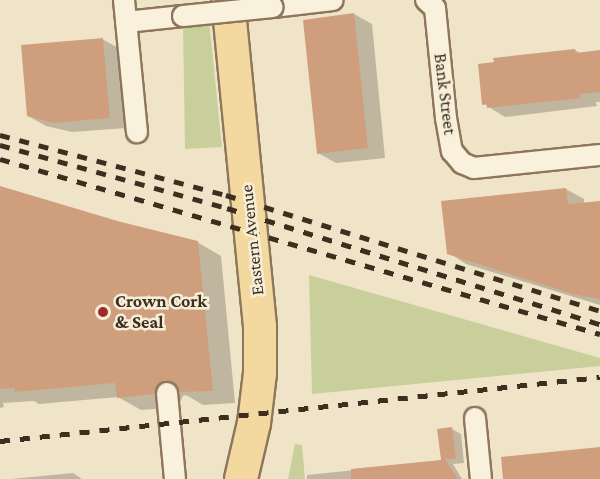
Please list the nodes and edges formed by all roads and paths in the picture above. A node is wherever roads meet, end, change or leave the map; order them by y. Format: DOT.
graph roads {
  1 [pos="124,0"];
  2 [pos="228,0"];
  3 [pos="333,0"];
  4 [pos="261,3"];
  5 [pos="431,4"];
  6 [pos="126,22"];
  7 [pos="137,132"];
  8 [pos="600,155"];
  9 [pos="167,393"];
  10 [pos="475,418"];
  11 [pos="175,479"];
  12 [pos="241,479"];
  13 [pos="264,479"];
  14 [pos="481,479"];
  1 -- 6 [label="street"];
  2 -- 12 [label="main road, Eastern Avenue"];
  3 -- 4 [label="street"];
  4 -- 6 [label="street, bridge"];
  4 -- 13 [label="main road, Eastern Avenue"];
  5 -- 8 [label="street, Bank Street"];
  6 -- 7 [label="street"];
  9 -- 11 [label="street"];
  10 -- 14 [label="street"];
}
